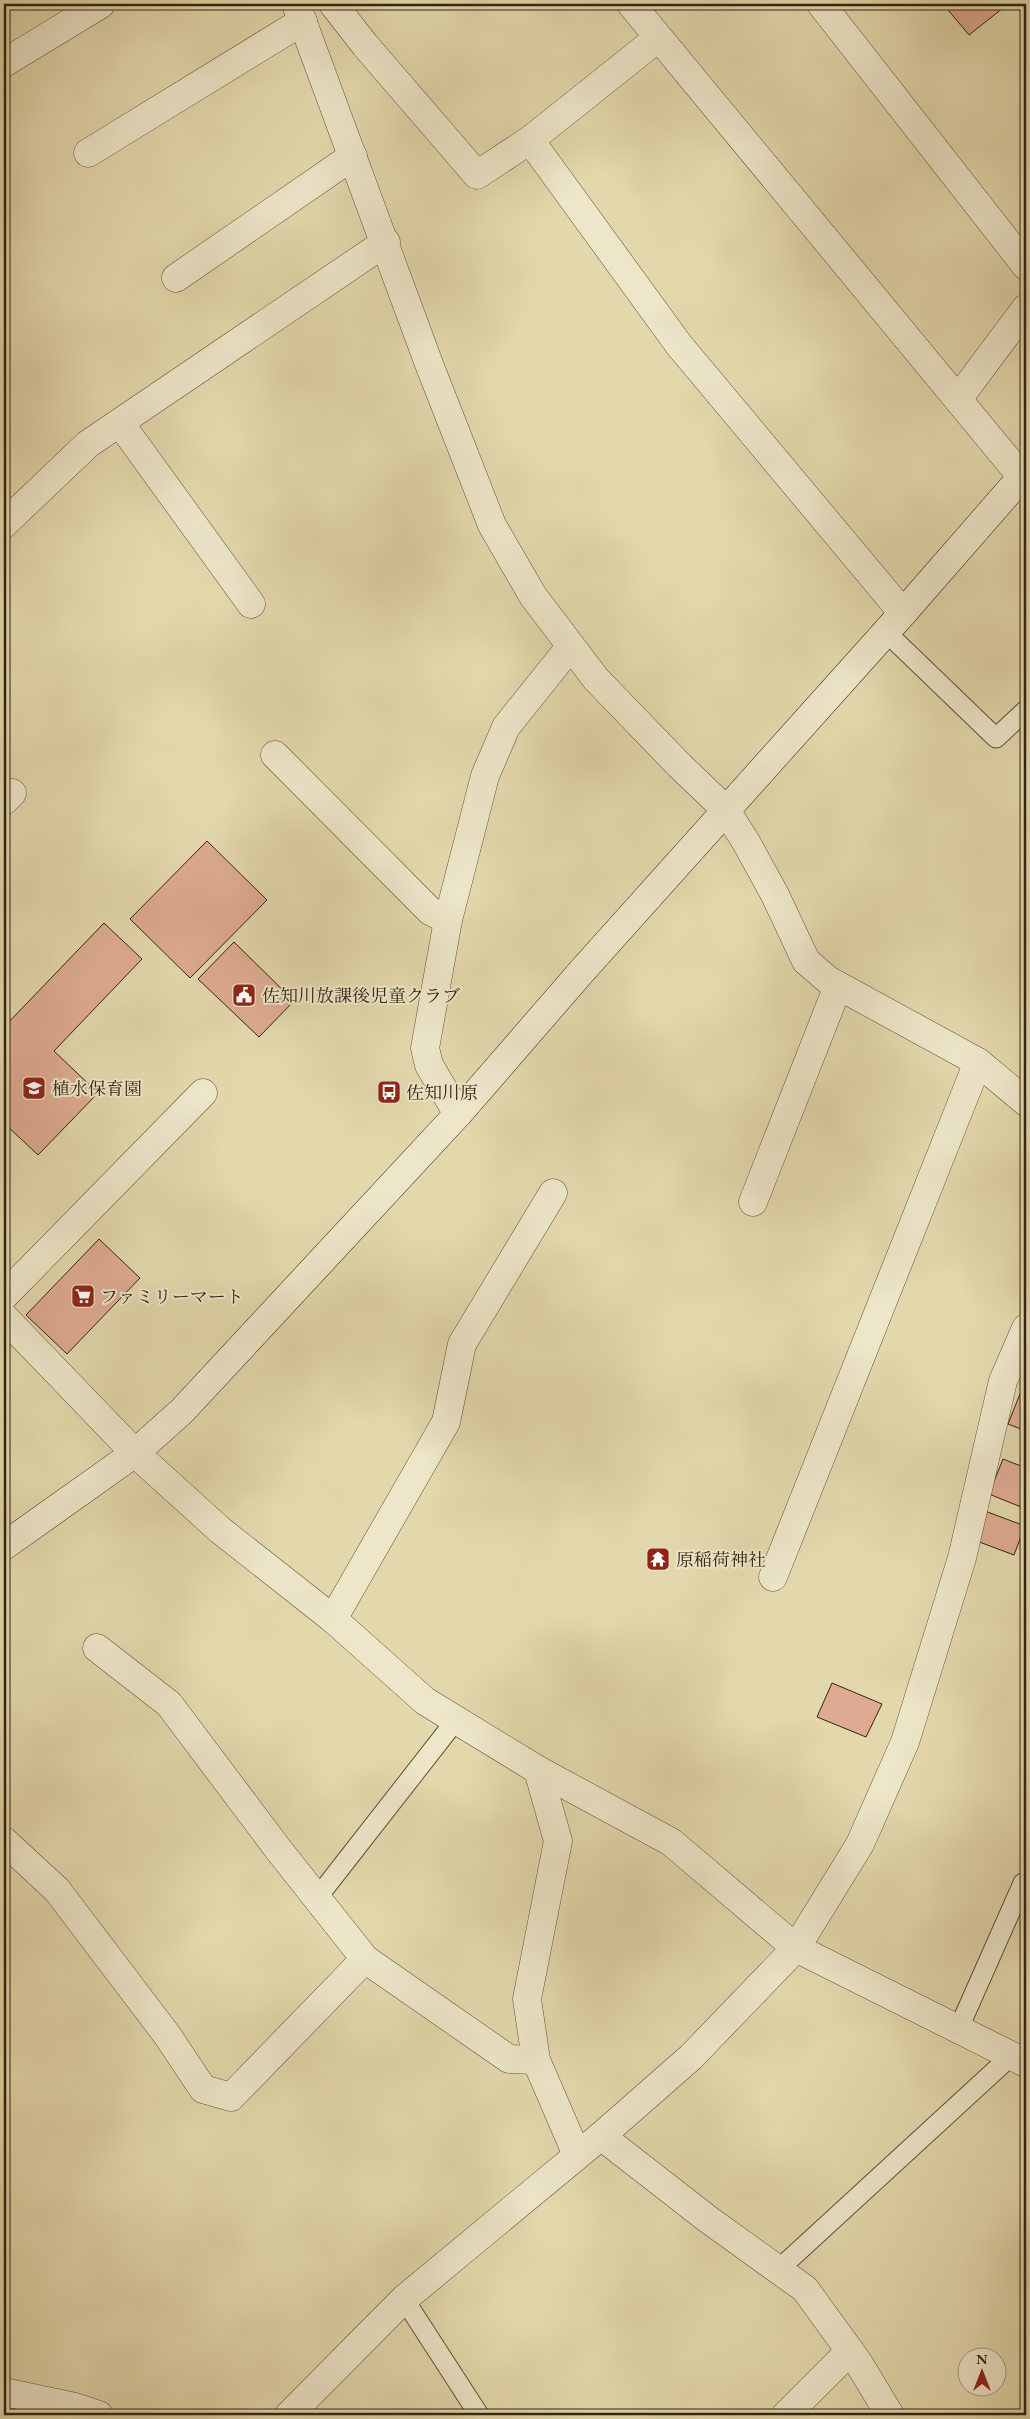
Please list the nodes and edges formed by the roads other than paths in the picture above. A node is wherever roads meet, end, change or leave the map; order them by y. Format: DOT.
graph roads {
  1 [pos="100,4"];
  2 [pos="333,4"];
  3 [pos="631,4"];
  4 [pos="821,4"];
  5 [pos="299,12"];
  6 [pos="658,38"];
  7 [pos="4,63"];
  8 [pos="530,140"];
  9 [pos="88,153"];
  10 [pos="353,156"];
  11 [pos="386,242"];
  12 [pos="1026,266"];
  13 [pos="176,278"];
  14 [pos="1026,308"];
  15 [pos="958,399"];
  16 [pos="120,423"];
  17 [pos="1024,475"];
  18 [pos="4,524"];
  19 [pos="251,604"];
  20 [pos="894,623"];
  21 [pos="570,647"];
  22 [pos="1026,710"];
  23 [pos="275,754"];
  24 [pos="725,809"];
  25 [pos="448,920"];
  26 [pos="838,986"];
  27 [pos="978,1062"];
  28 [pos="203,1093"];
  29 [pos="1026,1102"];
  30 [pos="458,1114"];
  31 [pos="553,1193"];
  32 [pos="753,1202"];
  33 [pos="4,1296"];
  34 [pos="4,1317"];
  35 [pos="1026,1328"];
  36 [pos="135,1453"];
  37 [pos="4,1546"];
  38 [pos="773,1577"];
  39 [pos="333,1619"];
  40 [pos="97,1648"];
  41 [pos="456,1720"];
  42 [pos="538,1770"];
  43 [pos="4,1842"];
  44 [pos="1023,1883"];
  45 [pos="317,1898"];
  46 [pos="796,1948"];
  47 [pos="365,1959"];
  48 [pos="958,2030"];
  49 [pos="1019,2059"];
  50 [pos="536,2060"];
  51 [pos="601,2136"];
  52 [pos="577,2155"];
  53 [pos="778,2270"];
  54 [pos="404,2298"];
  55 [pos="850,2351"];
  56 [pos="4,2392"];
  57 [pos="99,2415"];
  58 [pos="289,2415"];
  59 [pos="479,2415"];
  60 [pos="786,2415"];
  61 [pos="890,2415"];
  1 -- 7 [label="street"];
  2 -- 8 [label="street"];
  3 -- 6 [label="street"];
  4 -- 12 [label="street"];
  5 -- 9 [label="street"];
  5 -- 10 [label="street"];
  6 -- 8 [label="street"];
  6 -- 15 [label="street"];
  8 -- 20 [label="street"];
  10 -- 11 [label="street"];
  10 -- 13 [label="street"];
  11 -- 16 [label="street"];
  11 -- 21 [label="street"];
  14 -- 15 [label="street"];
  15 -- 17 [label="street"];
  16 -- 18 [label="street"];
  16 -- 19 [label="street"];
  17 -- 20 [label="street"];
  20 -- 22 [label="lane"];
  20 -- 24 [label="street"];
  21 -- 24 [label="street"];
  21 -- 25 [label="street"];
  23 -- 25 [label="street"];
  24 -- 26 [label="street"];
  24 -- 30 [label="street"];
  25 -- 30 [label="street"];
  26 -- 27 [label="street"];
  26 -- 32 [label="street"];
  27 -- 29 [label="street"];
  27 -- 38 [label="street"];
  28 -- 33 [label="street"];
  30 -- 36 [label="street"];
  31 -- 39 [label="street"];
  34 -- 36 [label="street"];
  35 -- 46 [label="street"];
  36 -- 37 [label="street"];
  36 -- 39 [label="street"];
  39 -- 41 [label="street"];
  40 -- 45 [label="street"];
  41 -- 42 [label="street"];
  41 -- 45 [label="lane"];
  42 -- 46 [label="street"];
  42 -- 50 [label="street"];
  43 -- 47 [label="street"];
  44 -- 48 [label="lane"];
  45 -- 47 [label="street"];
  46 -- 48 [label="street"];
  46 -- 51 [label="street"];
  47 -- 50 [label="street"];
  48 -- 49 [label="street"];
  49 -- 53 [label="lane"];
  50 -- 52 [label="street"];
  51 -- 52 [label="street"];
  51 -- 53 [label="street"];
  52 -- 54 [label="street"];
  53 -- 55 [label="street"];
  54 -- 58 [label="street"];
  54 -- 59 [label="lane"];
  55 -- 60 [label="street"];
  55 -- 61 [label="street"];
  56 -- 57 [label="street"];
}
